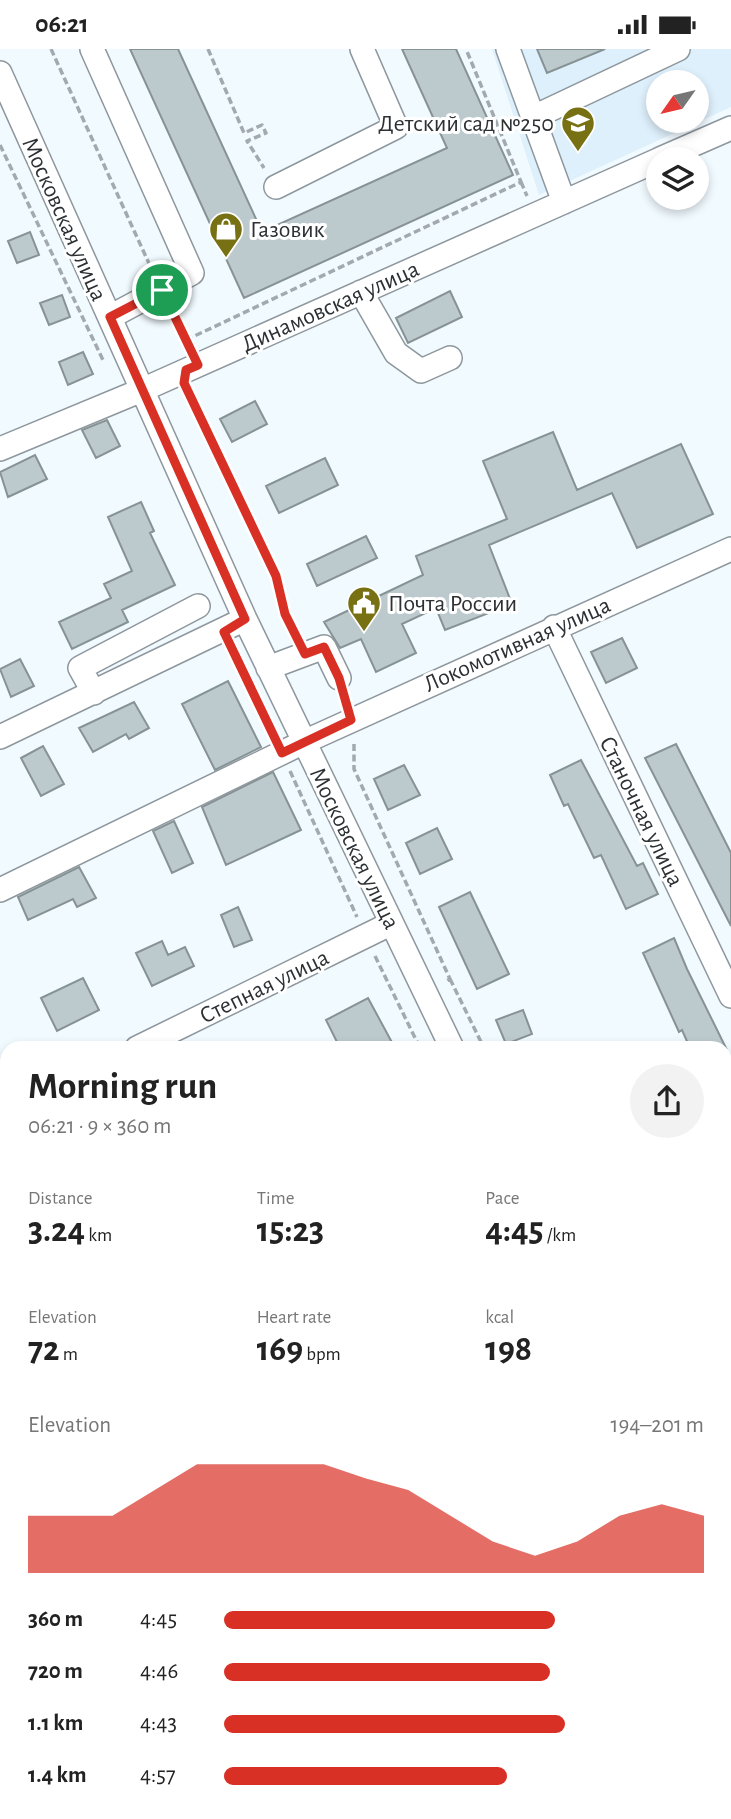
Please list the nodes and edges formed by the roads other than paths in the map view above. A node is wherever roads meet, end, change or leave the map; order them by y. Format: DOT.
graph roads {
  1 [pos="92,49"];
  2 [pos="362,49"];
  3 [pos="508,49"];
  4 [pos="678,49"];
  5 [pos="0,73"];
  6 [pos="533,118"];
  7 [pos="731,128"];
  8 [pos="688,147"];
  9 [pos="646,166"];
  10 [pos="276,187"];
  11 [pos="564,202"];
  12 [pos="361,292"];
  13 [pos="110,317"];
  14 [pos="450,358"];
  15 [pos="142,390"];
  16 [pos="0,449"];
  17 [pos="731,548"];
  18 [pos="198,606"];
  19 [pos="245,619"];
  20 [pos="554,627"];
  21 [pos="268,668"];
  22 [pos="339,678"];
  23 [pos="94,693"];
  24 [pos="0,737"];
  25 [pos="304,742"];
  26 [pos="0,890"];
  27 [pos="390,924"];
  28 [pos="731,996"];
  29 [pos="151,1041"];
  30 [pos="449,1041"];
  1 -- 13 [label="street"];
  2 -- 10 [label="street"];
  3 -- 6 [label="street"];
  4 -- 6 [label="street"];
  5 -- 13 [label="street, Московская улица"];
  6 -- 11 [label="street"];
  7 -- 8 [label="street, Динамовская улица"];
  9 -- 11 [label="street, Динамовская улица"];
  11 -- 12 [label="street, Динамовская улица"];
  12 -- 14 [label="street"];
  12 -- 15 [label="street, Динамовская улица"];
  13 -- 15 [label="street, Московская улица"];
  15 -- 16 [label="street, Динамовская улица"];
  15 -- 19 [label="street, Московская улица"];
  17 -- 20 [label="street, Локомотивная улица"];
  18 -- 23 [label="street"];
  19 -- 21 [label="street, Московская улица"];
  19 -- 23 [label="street"];
  20 -- 25 [label="street, Локомотивная улица"];
  20 -- 28 [label="street, Станочная улица"];
  21 -- 22 [label="street"];
  21 -- 25 [label="street, Московская улица"];
  23 -- 24 [label="street"];
  25 -- 26 [label="street, Локомотивная улица"];
  25 -- 27 [label="street, Московская улица"];
  27 -- 29 [label="street, Степная улица"];
  27 -- 30 [label="street, Московская улица"];
}
